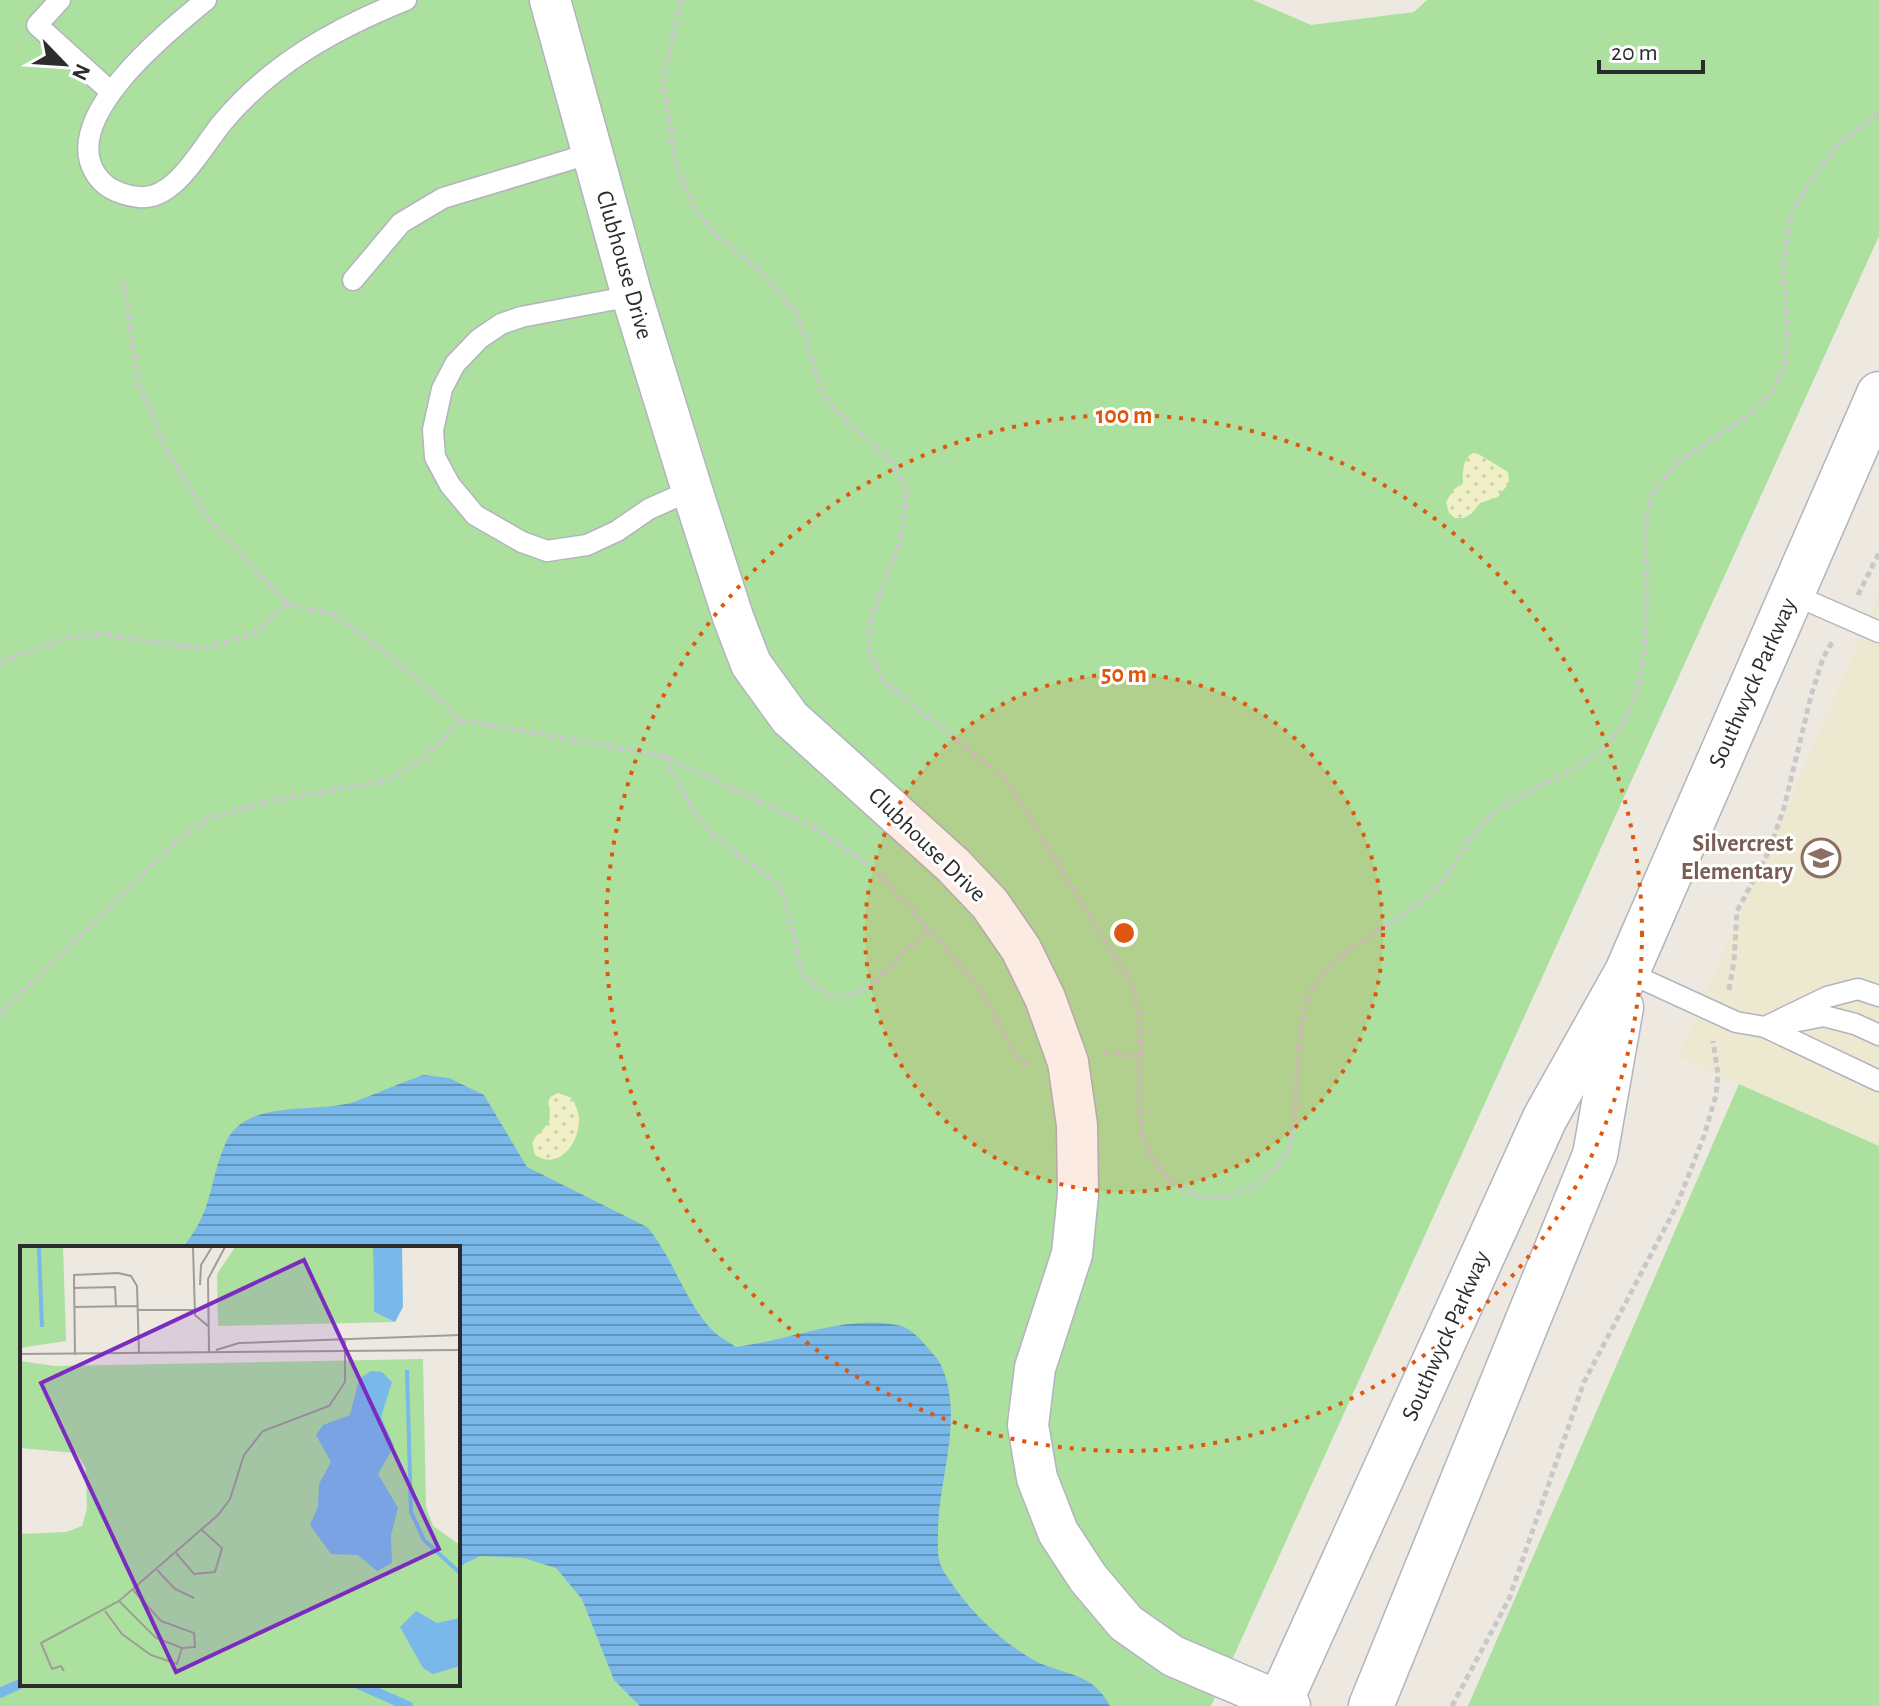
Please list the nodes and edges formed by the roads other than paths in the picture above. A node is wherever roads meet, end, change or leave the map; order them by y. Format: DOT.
graph roads {
  1 [pos="60,0"];
  2 [pos="206,0"];
  3 [pos="406,0"];
  4 [pos="550,0"];
  5 [pos="111,92"];
  6 [pos="592,153"];
  7 [pos="353,280"];
  8 [pos="632,296"];
  9 [pos="1879,394"];
  10 [pos="692,490"];
  11 [pos="1792,594"];
  12 [pos="1879,632"];
  13 [pos="1627,972"];
  14 [pos="1879,996"];
  15 [pos="1765,1027"];
  16 [pos="1879,1035"];
  17 [pos="1879,1081"];
  18 [pos="1282,1705"];
  19 [pos="1371,1706"];
  1 -- 5 [label="lane"];
  2 -- 5 [label="lane"];
  3 -- 5 [label="lane"];
  4 -- 6 [label="street, Clubhouse Drive"];
  6 -- 7 [label="lane"];
  6 -- 8 [label="street, Clubhouse Drive"];
  8 -- 10 [label="street, Clubhouse Drive"];
  8 -- 10 [label="lane"];
  9 -- 11 [label="street, Southwyck Parkway"];
  10 -- 18 [label="street, Clubhouse Drive"];
  11 -- 12 [label="lane"];
  11 -- 13 [label="street, Southwyck Parkway"];
  13 -- 15 [label="lane"];
  13 -- 18 [label="street, Southwyck Parkway"];
  13 -- 19 [label="street, Southwyck Parkway"];
  14 -- 15 [label="lane"];
  15 -- 16 [label="lane"];
  15 -- 17 [label="lane"];
}
